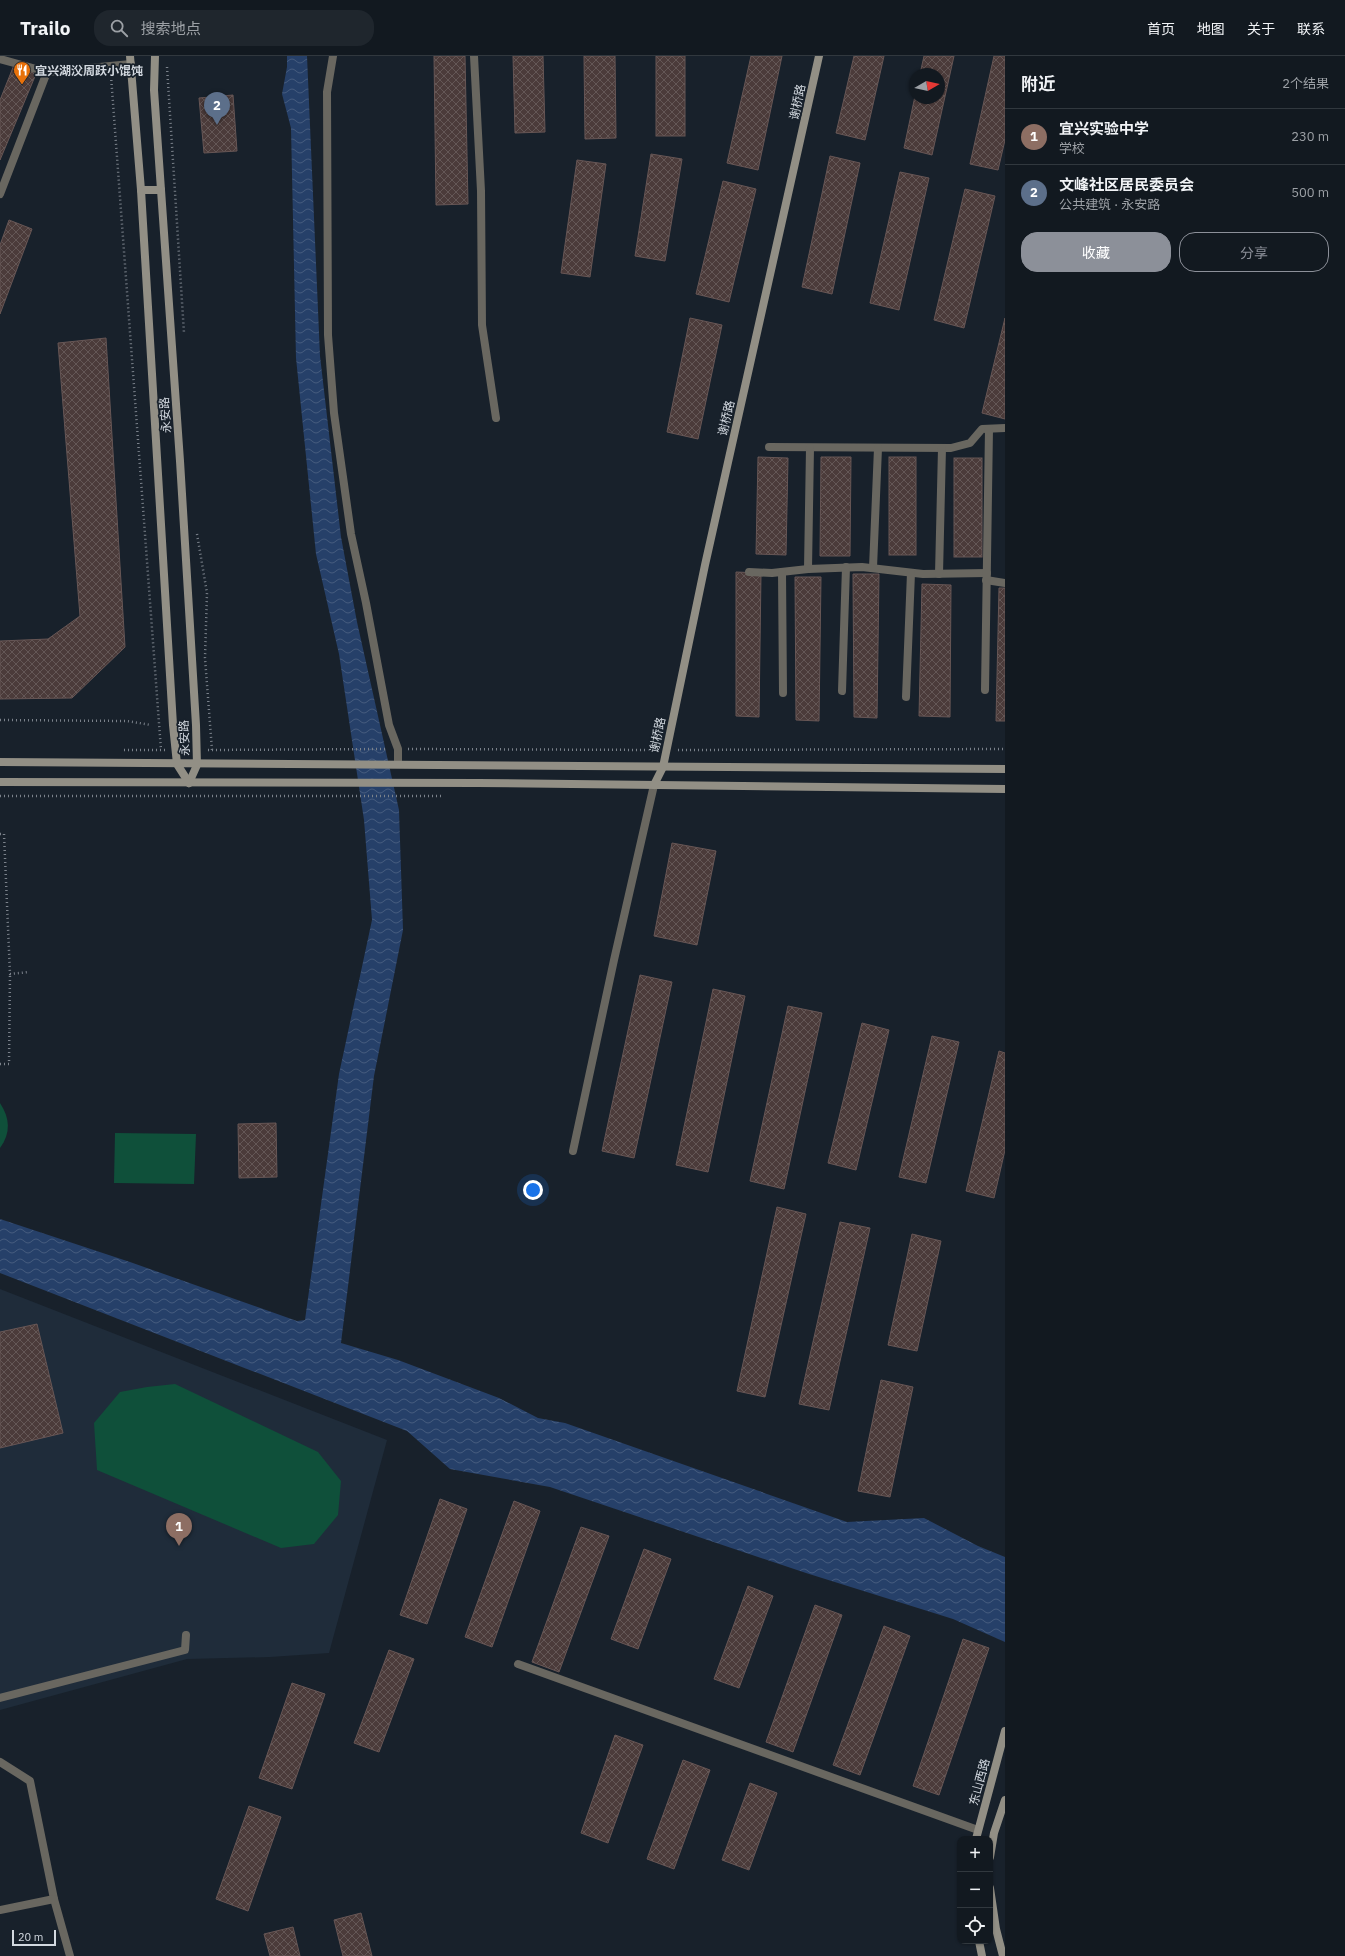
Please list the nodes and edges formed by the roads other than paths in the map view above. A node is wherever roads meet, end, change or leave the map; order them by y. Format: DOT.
graph roads {
  1 [pos="155,56"];
  2 [pos="332,56"];
  3 [pos="474,56"];
  4 [pos="819,56"];
  5 [pos="0,59"];
  6 [pos="131,60"];
  7 [pos="47,72"];
  8 [pos="142,190"];
  9 [pos="161,190"];
  10 [pos="0,194"];
  11 [pos="496,418"];
  12 [pos="1005,428"];
  13 [pos="989,429"];
  14 [pos="769,447"];
  15 [pos="810,448"];
  16 [pos="878,448"];
  17 [pos="942,448"];
  18 [pos="846,567"];
  19 [pos="873,568"];
  20 [pos="808,569"];
  21 [pos="749,572"];
  22 [pos="782,572"];
  23 [pos="911,573"];
  24 [pos="939,574"];
  25 [pos="987,576"];
  26 [pos="1005,583"];
  27 [pos="985,690"];
  28 [pos="842,691"];
  29 [pos="783,693"];
  30 [pos="906,697"];
  31 [pos="0,762"];
  32 [pos="177,764"];
  33 [pos="398,764"];
  34 [pos="197,765"];
  35 [pos="663,767"];
  36 [pos="1005,769"];
  37 [pos="0,782"];
  38 [pos="189,783"];
  39 [pos="654,785"];
  40 [pos="1005,789"];
  41 [pos="573,1151"];
  42 [pos="186,1635"];
  43 [pos="518,1664"];
  44 [pos="1,1695"];
  45 [pos="1005,1731"];
  46 [pos="0,1762"];
  47 [pos="1005,1800"];
  48 [pos="978,1830"];
  49 [pos="977,1836"];
  50 [pos="993,1839"];
  51 [pos="54,1899"];
  52 [pos="993,1908"];
  53 [pos="0,1910"];
  54 [pos="980,1944"];
  55 [pos="70,1956"];
  56 [pos="982,1956"];
  57 [pos="1003,1956"];
  1 -- 9 [label="main road, 永安路"];
  2 -- 33 [label="street"];
  3 -- 11 [label="street"];
  4 -- 35 [label="main road, 谢桥路"];
  5 -- 7 [label="street"];
  6 -- 7 [label="street"];
  6 -- 8 [label="main road, 永安路"];
  7 -- 10 [label="street"];
  8 -- 9 [label="main road"];
  8 -- 32 [label="main road, 永安路"];
  9 -- 34 [label="main road, 永安路"];
  12 -- 13 [label="street"];
  13 -- 17 [label="street"];
  13 -- 25 [label="street"];
  14 -- 15 [label="street"];
  15 -- 16 [label="street"];
  15 -- 20 [label="street"];
  16 -- 17 [label="street"];
  16 -- 19 [label="street"];
  17 -- 24 [label="street"];
  18 -- 19 [label="street"];
  18 -- 20 [label="street"];
  18 -- 28 [label="street"];
  19 -- 23 [label="street"];
  20 -- 22 [label="street"];
  21 -- 22 [label="street"];
  22 -- 29 [label="street"];
  23 -- 24 [label="street"];
  23 -- 30 [label="street"];
  24 -- 25 [label="street"];
  25 -- 26 [label="street"];
  25 -- 27 [label="street"];
  31 -- 32 [label="main road"];
  32 -- 34 [label="main road"];
  32 -- 38 [label="main road, 永安路"];
  33 -- 34 [label="main road"];
  33 -- 35 [label="main road"];
  34 -- 38 [label="main road, 永安路"];
  35 -- 36 [label="main road"];
  35 -- 39 [label="main road, 谢桥路"];
  37 -- 38 [label="main road"];
  38 -- 39 [label="main road"];
  39 -- 40 [label="main road"];
  39 -- 41 [label="street"];
  42 -- 44 [label="street"];
  43 -- 48 [label="street"];
  45 -- 48 [label="main road, 东山西路"];
  46 -- 51 [label="street"];
  47 -- 50 [label="main road"];
  48 -- 49 [label="main road, 东山西路"];
  51 -- 53 [label="street"];
  51 -- 55 [label="street"];
  52 -- 57 [label="main road"];
  54 -- 56 [label="main road"];
}
